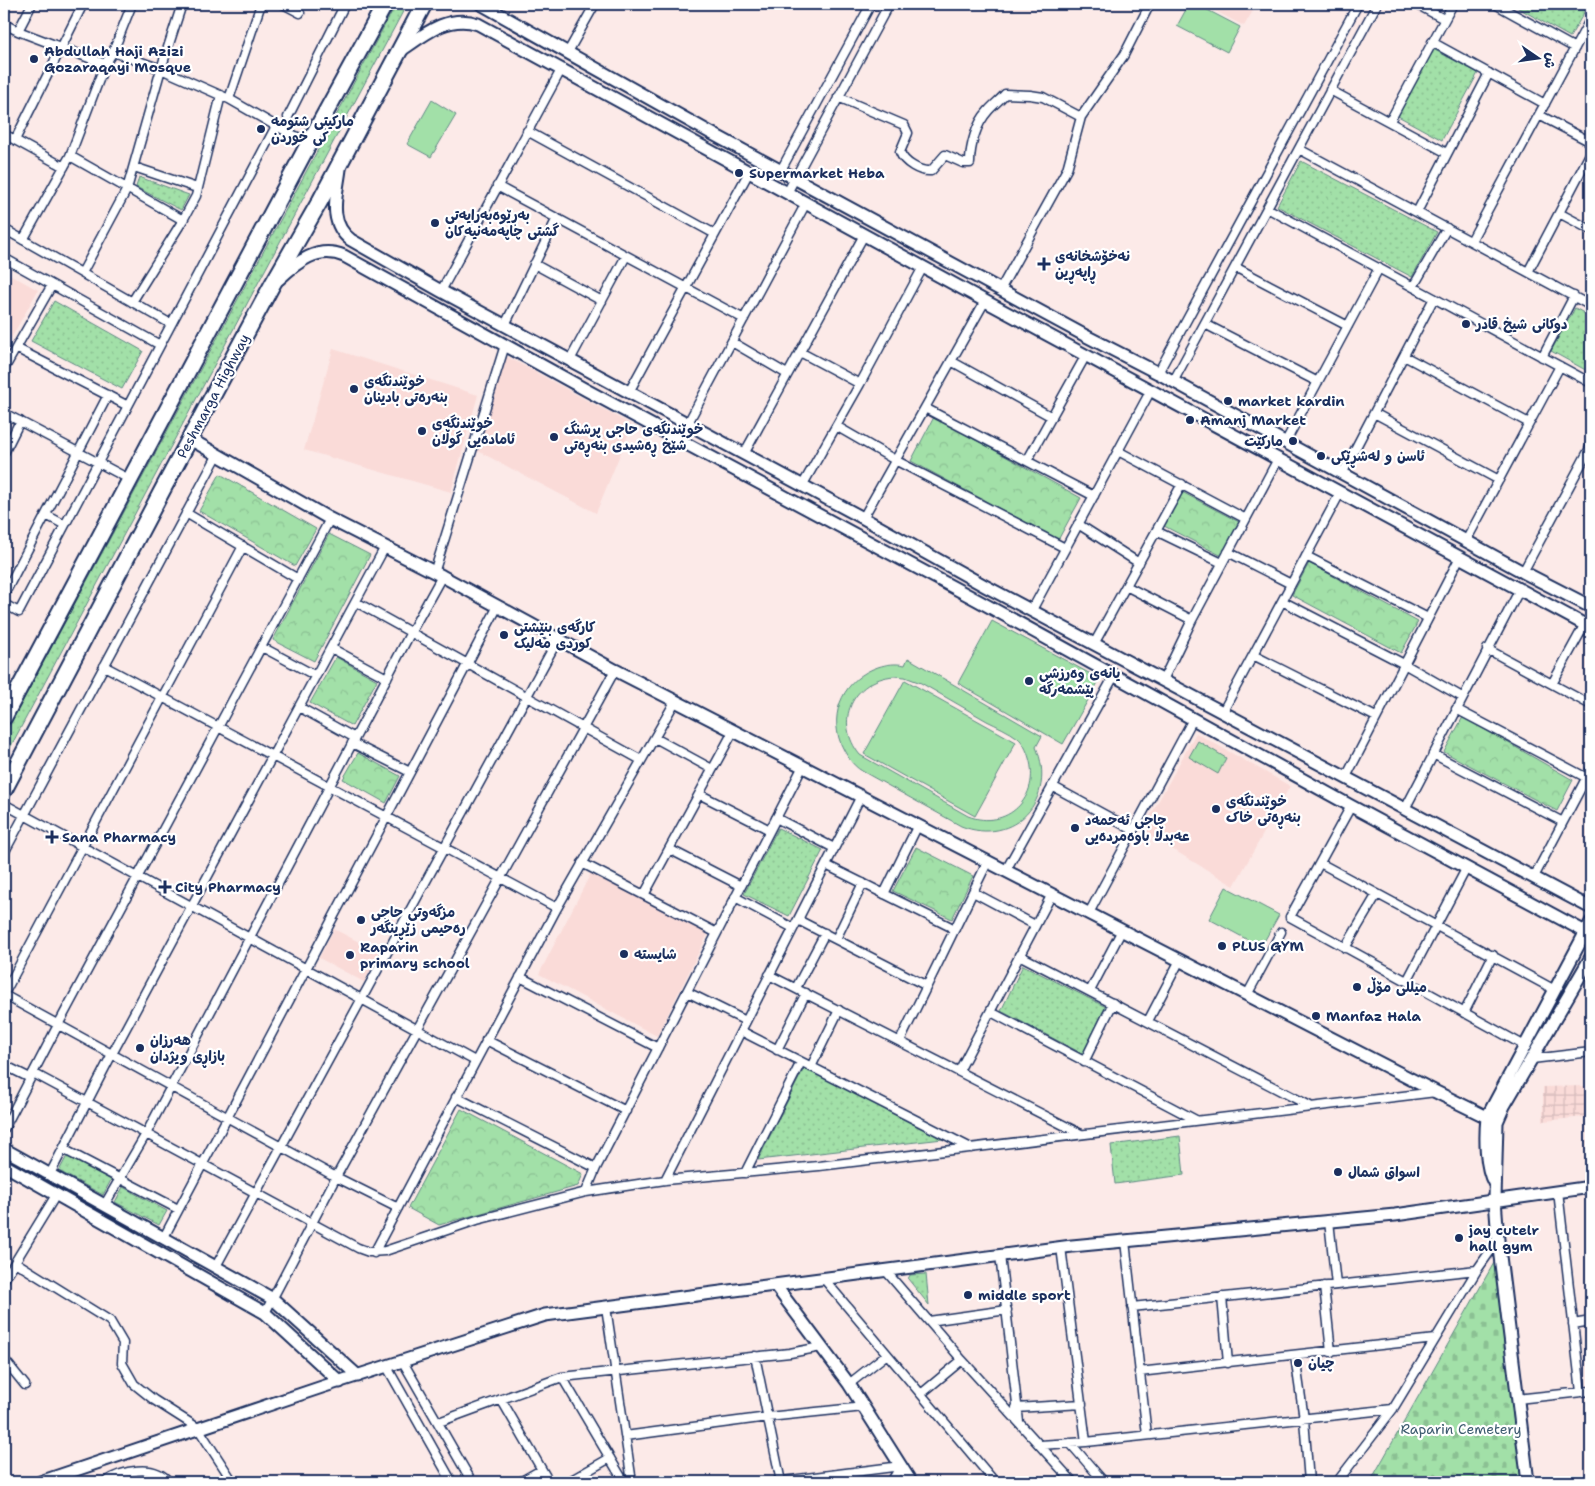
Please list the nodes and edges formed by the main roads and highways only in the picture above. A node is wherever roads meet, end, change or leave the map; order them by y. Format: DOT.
graph roads {
  1 [pos="385,4"];
  2 [pos="424,4"];
  3 [pos="4,716"];
  4 [pos="4,790"];
  1 -- 3 [label="highway"];
  2 -- 4 [label="highway, Peshmarga Highway"];
}
